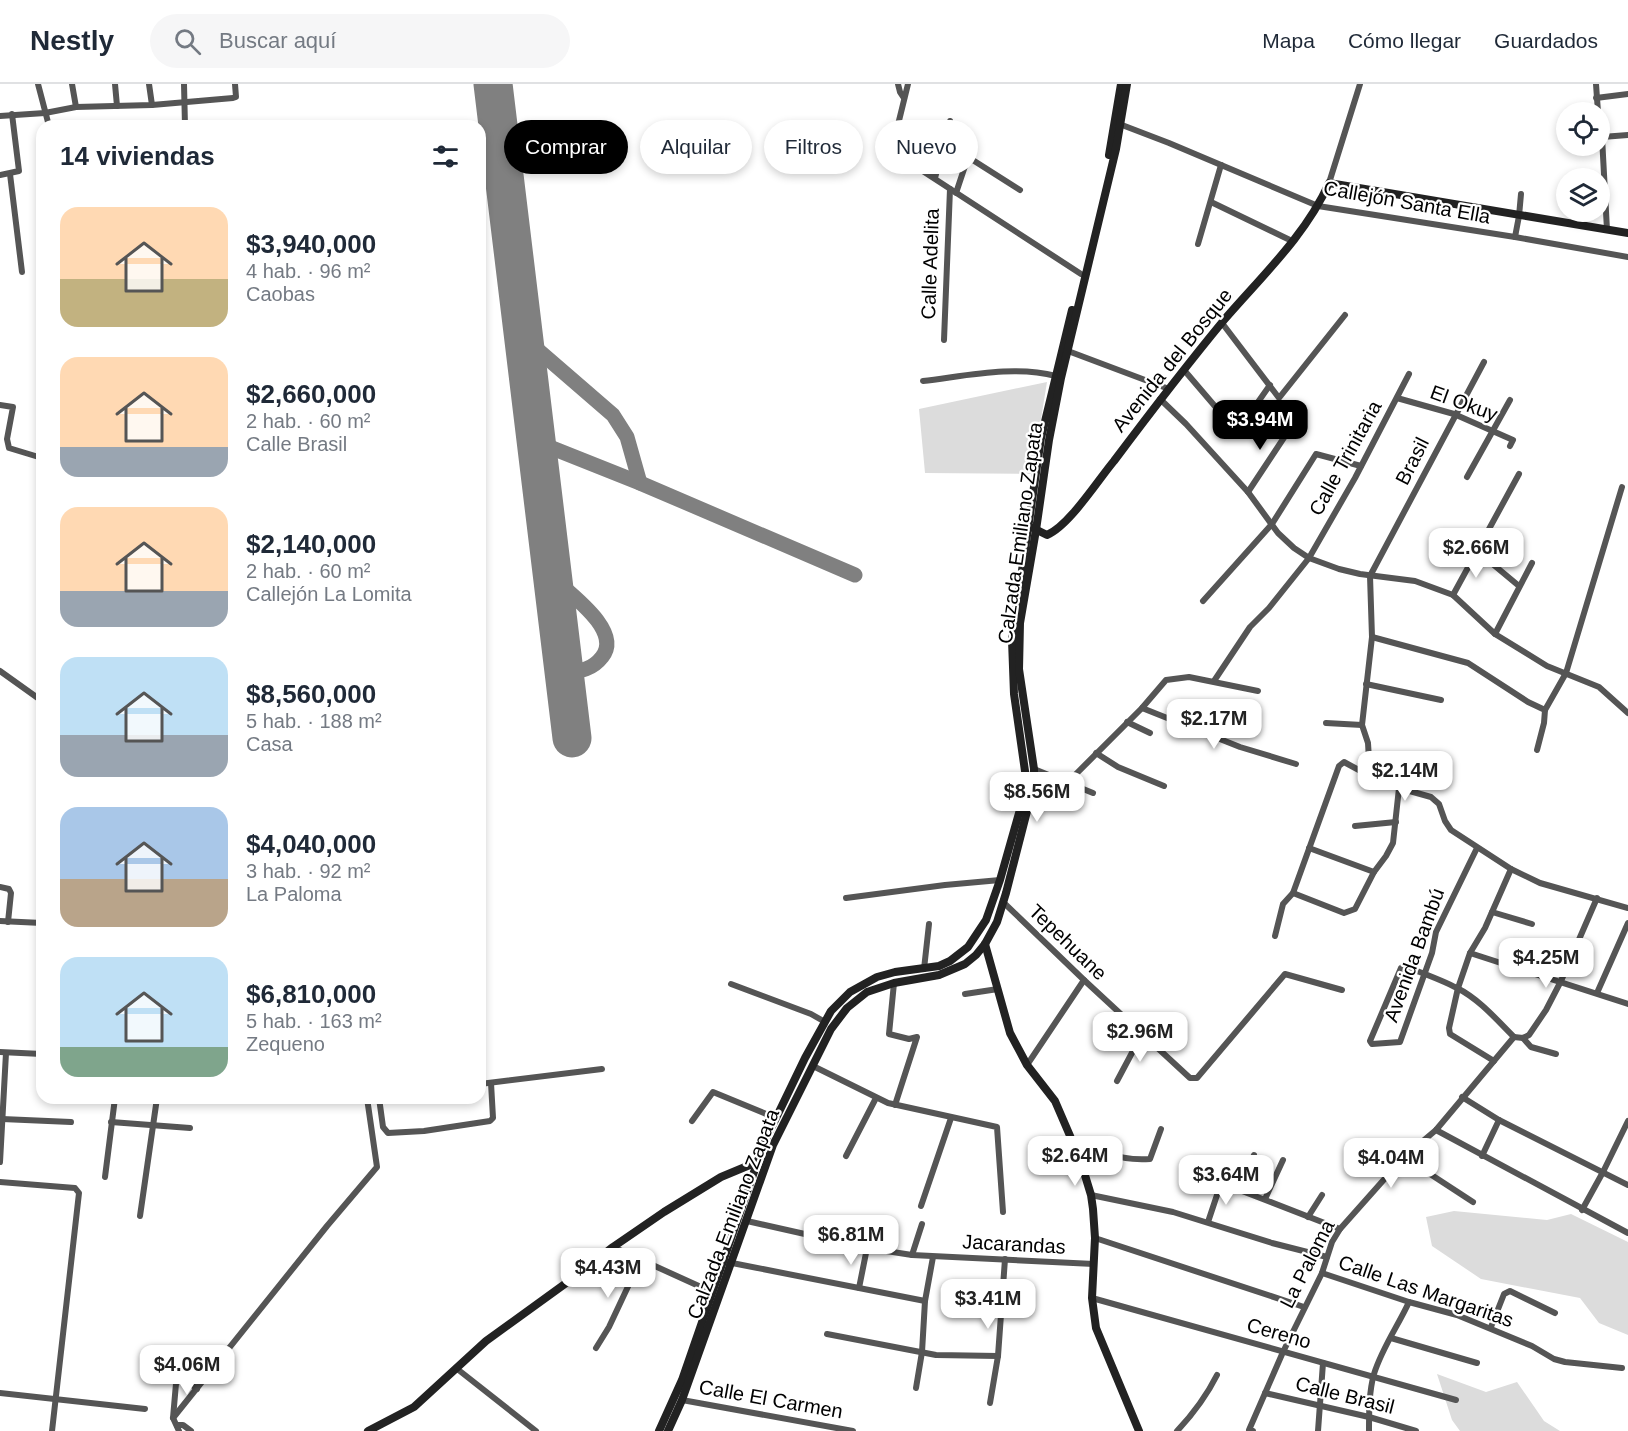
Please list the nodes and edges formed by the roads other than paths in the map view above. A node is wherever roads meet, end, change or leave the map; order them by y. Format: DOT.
graph roads {
  1 [pos="38,84"];
  2 [pos="72,84"];
  3 [pos="115,84"];
  4 [pos="149,84"];
  5 [pos="184,84"];
  6 [pos="235,84"];
  7 [pos="898,84"];
  8 [pos="908,84"];
  9 [pos="1120,84"];
  10 [pos="1127,84"];
  11 [pos="1360,84"];
  12 [pos="1596,84"];
  13 [pos="1628,94"];
  14 [pos="904,98"];
  15 [pos="1596,98"];
  16 [pos="185,101"];
  17 [pos="1597,102"];
  18 [pos="152,105"];
  19 [pos="117,106"];
  20 [pos="76,107"];
  21 [pos="45,113"];
  22 [pos="12,114"];
  23 [pos="0,116"];
  24 [pos="47,120"];
  25 [pos="185,120"];
  26 [pos="1122,125"];
  27 [pos="1628,135"];
  28 [pos="1610,136"];
  29 [pos="1114,149"];
  30 [pos="1603,156"];
  31 [pos="1221,165"];
  32 [pos="10,174"];
  33 [pos="936,174"];
  34 [pos="0,175"];
  35 [pos="935,178"];
  36 [pos="1329,183"];
  37 [pos="950,189"];
  38 [pos="1020,190"];
  39 [pos="956,193"];
  40 [pos="1521,194"];
  41 [pos="1211,202"];
  42 [pos="1318,206"];
  43 [pos="1520,216"];
  44 [pos="1607,230"];
  45 [pos="1628,233"];
  46 [pos="1515,237"];
  47 [pos="1292,241"];
  48 [pos="1198,244"];
  49 [pos="1628,257"];
  50 [pos="22,272"];
  51 [pos="1081,274"];
  52 [pos="1080,289"];
  53 [pos="1345,315"];
  54 [pos="1222,323"];
  55 [pos="944,340"];
  56 [pos="1068,351"];
  57 [pos="1484,362"];
  58 [pos="1184,370"];
  59 [pos="1409,374"];
  60 [pos="1056,376"];
  61 [pos="923,381"];
  62 [pos="1270,385"];
  63 [pos="1169,389"];
  64 [pos="1397,398"];
  65 [pos="1160,399"];
  66 [pos="1510,400"];
  67 [pos="0,405"];
  68 [pos="1454,414"];
  69 [pos="1293,424"];
  70 [pos="1493,431"];
  71 [pos="1510,446"];
  72 [pos="36,456"];
  73 [pos="1361,466"];
  74 [pos="1519,474"];
  75 [pos="1467,477"];
  76 [pos="1622,487"];
  77 [pos="1248,492"];
  78 [pos="1272,524"];
  79 [pos="1028,525"];
  80 [pos="1036,530"];
  81 [pos="1477,551"];
  82 [pos="1309,558"];
  83 [pos="1532,563"];
  84 [pos="1370,576"];
  85 [pos="1519,586"];
  86 [pos="1453,595"];
  87 [pos="1203,602"];
  88 [pos="1495,634"];
  89 [pos="1372,637"];
  90 [pos="0,671"];
  91 [pos="1566,673"];
  92 [pos="1214,681"];
  93 [pos="1366,684"];
  94 [pos="1258,691"];
  95 [pos="36,696"];
  96 [pos="1441,700"];
  97 [pos="1142,708"];
  98 [pos="1545,710"];
  99 [pos="1628,713"];
  100 [pos="1127,722"];
  101 [pos="1326,723"];
  102 [pos="1362,725"];
  103 [pos="1150,733"];
  104 [pos="1536,750"];
  105 [pos="1096,753"];
  106 [pos="1296,764"];
  107 [pos="1034,769"];
  108 [pos="1370,776"];
  109 [pos="1067,783"];
  110 [pos="1164,786"];
  111 [pos="1399,788"];
  112 [pos="1093,793"];
  113 [pos="1396,822"];
  114 [pos="1355,826"];
  115 [pos="1309,848"];
  116 [pos="1477,848"];
  117 [pos="1511,869"];
  118 [pos="1374,872"];
  119 [pos="1000,880"];
  120 [pos="0,887"];
  121 [pos="1293,893"];
  122 [pos="846,898"];
  123 [pos="1597,898"];
  124 [pos="1003,902"];
  125 [pos="1628,908"];
  126 [pos="1492,912"];
  127 [pos="0,921"];
  128 [pos="8,922"];
  129 [pos="36,922"];
  130 [pos="1628,923"];
  131 [pos="929,924"];
  132 [pos="1532,924"];
  133 [pos="1275,936"];
  134 [pos="985,944"];
  135 [pos="968,947"];
  136 [pos="1470,953"];
  137 [pos="976,955"];
  138 [pos="924,969"];
  139 [pos="1425,974"];
  140 [pos="1084,980"];
  141 [pos="1561,981"];
  142 [pos="894,983"];
  143 [pos="730,984"];
  144 [pos="998,988"];
  145 [pos="1458,988"];
  146 [pos="1342,990"];
  147 [pos="1597,993"];
  148 [pos="965,994"];
  149 [pos="1628,1004"];
  150 [pos="825,1022"];
  151 [pos="1142,1034"];
  152 [pos="1514,1037"];
  153 [pos="1523,1038"];
  154 [pos="3,1052"];
  155 [pos="36,1054"];
  156 [pos="1556,1054"];
  157 [pos="1494,1061"];
  158 [pos="1027,1065"];
  159 [pos="813,1066"];
  160 [pos="602,1070"];
  161 [pos="1117,1081"];
  162 [pos="486,1083"];
  163 [pos="491,1083"];
  164 [pos="1462,1097"];
  165 [pos="876,1098"];
  166 [pos="114,1104"];
  167 [pos="156,1104"];
  168 [pos="368,1104"];
  169 [pos="380,1104"];
  170 [pos="895,1105"];
  171 [pos="776,1118"];
  172 [pos="951,1118"];
  173 [pos="2,1119"];
  174 [pos="1499,1120"];
  175 [pos="692,1121"];
  176 [pos="1628,1121"];
  177 [pos="71,1122"];
  178 [pos="111,1122"];
  179 [pos="153,1125"];
  180 [pos="190,1128"];
  181 [pos="1161,1129"];
  182 [pos="1436,1130"];
  183 [pos="1625,1136"];
  184 [pos="1075,1147"];
  185 [pos="1254,1155"];
  186 [pos="846,1156"];
  187 [pos="1482,1156"];
  188 [pos="1404,1157"];
  189 [pos="1283,1160"];
  190 [pos="0,1162"];
  191 [pos="757,1162"];
  192 [pos="1603,1172"];
  193 [pos="1206,1177"];
  194 [pos="105,1178"];
  195 [pos="0,1182"];
  196 [pos="1221,1183"];
  197 [pos="1628,1185"];
  198 [pos="1239,1190"];
  199 [pos="1091,1195"];
  200 [pos="1322,1195"];
  201 [pos="1265,1199"];
  202 [pos="1473,1202"];
  203 [pos="921,1206"];
  204 [pos="1582,1210"];
  205 [pos="1003,1212"];
  206 [pos="140,1216"];
  207 [pos="1308,1217"];
  208 [pos="747,1221"];
  209 [pos="1208,1222"];
  210 [pos="922,1224"];
  211 [pos="1340,1229"];
  212 [pos="1628,1233"];
  213 [pos="1095,1238"];
  214 [pos="613,1247"];
  215 [pos="867,1248"];
  216 [pos="912,1255"];
  217 [pos="933,1257"];
  218 [pos="1327,1257"];
  219 [pos="1005,1259"];
  220 [pos="640,1261"];
  221 [pos="727,1262"];
  222 [pos="1094,1264"];
  223 [pos="1322,1273"];
  224 [pos="859,1288"];
  225 [pos="712,1292"];
  226 [pos="1092,1298"];
  227 [pos="925,1301"];
  228 [pos="1409,1302"];
  229 [pos="957,1303"];
  230 [pos="1002,1305"];
  231 [pos="1304,1307"];
  232 [pos="1556,1312"];
  233 [pos="1491,1328"];
  234 [pos="827,1334"];
  235 [pos="1391,1338"];
  236 [pos="596,1348"];
  237 [pos="922,1352"];
  238 [pos="1283,1352"];
  239 [pos="998,1356"];
  240 [pos="171,1361"];
  241 [pos="1323,1363"];
  242 [pos="1477,1363"];
  243 [pos="456,1368"];
  244 [pos="1622,1368"];
  245 [pos="177,1372"];
  246 [pos="1217,1375"];
  247 [pos="1373,1377"];
  248 [pos="916,1388"];
  249 [pos="197,1389"];
  250 [pos="0,1393"];
  251 [pos="1265,1393"];
  252 [pos="55,1400"];
  253 [pos="682,1400"];
  254 [pos="1456,1400"];
  255 [pos="990,1402"];
  256 [pos="1320,1407"];
  257 [pos="144,1409"];
  258 [pos="1369,1417"];
  259 [pos="173,1418"];
  260 [pos="178,1428"];
  261 [pos="1251,1430"];
  262 [pos="52,1431"];
  263 [pos="191,1431"];
  264 [pos="368,1431"];
  265 [pos="537,1431"];
  266 [pos="660,1431"];
  267 [pos="668,1431"];
  268 [pos="853,1431"];
  269 [pos="1138,1431"];
  270 [pos="1177,1431"];
  271 [pos="1318,1431"];
  272 [pos="1369,1431"];
  273 [pos="1416,1431"];
  1 -- 21 [label="street"];
  2 -- 20 [label="street"];
  3 -- 19 [label="street"];
  4 -- 18 [label="street"];
  5 -- 16 [label="street"];
  6 -- 16 [label="street"];
  7 -- 14 [label="street"];
  8 -- 14 [label="street"];
  9 -- 29 [label="main road, Calzada Emiliano Zapata"];
  10 -- 26 [label="main road, Calzada Emiliano Zapata"];
  11 -- 36 [label="street"];
  12 -- 15 [label="street"];
  13 -- 15 [label="street"];
  14 -- 35 [label="street"];
  15 -- 17 [label="street"];
  16 -- 18 [label="street"];
  16 -- 25 [label="street"];
  18 -- 19 [label="street"];
  19 -- 20 [label="street"];
  20 -- 21 [label="street"];
  21 -- 22 [label="street"];
  21 -- 24 [label="street"];
  22 -- 23 [label="street"];
  22 -- 32 [label="street"];
  26 -- 29 [label="main road, Calzada Emiliano Zapata"];
  26 -- 31 [label="street, Callejón Santa Ella"];
  27 -- 28 [label="street"];
  29 -- 51 [label="main road, Calzada Emiliano Zapata"];
  29 -- 52 [label="main road, Calzada Emiliano Zapata"];
  30 -- 44 [label="street"];
  31 -- 41 [label="street"];
  31 -- 42 [label="street, Callejón Santa Ella"];
  32 -- 34 [label="street"];
  32 -- 50 [label="street"];
  33 -- 35 [label="street"];
  35 -- 37 [label="street"];
  36 -- 42 [label="main road, Avenida del Bosque"];
  36 -- 43 [label="main road"];
  37 -- 39 [label="street"];
  37 -- 55 [label="street, Calle Adelita"];
  38 -- 39 [label="street"];
  39 -- 51 [label="street"];
  40 -- 43 [label="street"];
  41 -- 47 [label="street"];
  41 -- 48 [label="street"];
  42 -- 46 [label="street, Callejón Santa Ella"];
  42 -- 47 [label="main road, Avenida del Bosque"];
  43 -- 44 [label="main road"];
  43 -- 46 [label="street"];
  44 -- 45 [label="main road"];
  46 -- 49 [label="street, Callejón Santa Ella"];
  47 -- 54 [label="main road, Avenida del Bosque"];
  51 -- 52 [label="main road, Calzada Emiliano Zapata"];
  52 -- 56 [label="main road, Calzada Emiliano Zapata"];
  52 -- 60 [label="main road, Calzada Emiliano Zapata"];
  53 -- 62 [label="street"];
  54 -- 58 [label="main road, Avenida del Bosque"];
  54 -- 62 [label="street"];
  56 -- 63 [label="street"];
  56 -- 80 [label="main road, Calzada Emiliano Zapata"];
  57 -- 68 [label="street, Brasil"];
  58 -- 62 [label="street"];
  58 -- 63 [label="main road, Avenida del Bosque"];
  59 -- 64 [label="street, Calle Trinitaria"];
  60 -- 61 [label="street"];
  60 -- 79 [label="main road, Calzada Emiliano Zapata"];
  63 -- 65 [label="main road, Avenida del Bosque"];
  64 -- 68 [label="street, El Okuy"];
  64 -- 73 [label="street, Calle Trinitaria"];
  65 -- 77 [label="street"];
  65 -- 80 [label="main road, Avenida del Bosque"];
  66 -- 70 [label="street"];
  67 -- 72 [label="street"];
  68 -- 70 [label="street, El Okuy"];
  68 -- 84 [label="street, Brasil"];
  69 -- 77 [label="street"];
  70 -- 71 [label="street, El Okuy"];
  70 -- 75 [label="street"];
  73 -- 78 [label="street"];
  73 -- 82 [label="street, Calle Trinitaria"];
  74 -- 81 [label="street"];
  76 -- 91 [label="street"];
  77 -- 78 [label="street"];
  78 -- 82 [label="street"];
  78 -- 87 [label="street"];
  79 -- 80 [label="main road"];
  79 -- 119 [label="main road, Calzada Emiliano Zapata"];
  80 -- 107 [label="main road, Calzada Emiliano Zapata"];
  81 -- 85 [label="street"];
  81 -- 86 [label="street"];
  82 -- 84 [label="street"];
  82 -- 92 [label="street, Calle Trinitaria"];
  83 -- 85 [label="street"];
  84 -- 86 [label="street"];
  84 -- 89 [label="street"];
  85 -- 88 [label="street"];
  86 -- 88 [label="street"];
  88 -- 91 [label="street"];
  89 -- 93 [label="street"];
  89 -- 98 [label="street"];
  90 -- 95 [label="street"];
  91 -- 98 [label="street"];
  91 -- 99 [label="street"];
  92 -- 94 [label="street"];
  92 -- 97 [label="street"];
  93 -- 96 [label="street"];
  93 -- 102 [label="street"];
  97 -- 100 [label="street"];
  97 -- 106 [label="street"];
  98 -- 104 [label="street"];
  100 -- 103 [label="street"];
  100 -- 105 [label="street"];
  101 -- 102 [label="street"];
  102 -- 108 [label="street"];
  105 -- 109 [label="street"];
  105 -- 110 [label="street"];
  107 -- 109 [label="street"];
  107 -- 124 [label="main road, Calzada Emiliano Zapata"];
  108 -- 111 [label="street"];
  108 -- 115 [label="street"];
  109 -- 112 [label="street"];
  111 -- 113 [label="street"];
  111 -- 116 [label="street"];
  113 -- 114 [label="street"];
  113 -- 118 [label="street"];
  115 -- 118 [label="street"];
  115 -- 121 [label="street"];
  116 -- 117 [label="street"];
  116 -- 139 [label="street, Avenida Bambú"];
  117 -- 123 [label="street"];
  117 -- 126 [label="street"];
  118 -- 121 [label="street"];
  119 -- 122 [label="street"];
  119 -- 135 [label="main road, Calzada Emiliano Zapata"];
  120 -- 128 [label="street"];
  121 -- 133 [label="street"];
  123 -- 125 [label="street"];
  123 -- 141 [label="street"];
  124 -- 134 [label="main road, Calzada Emiliano Zapata"];
  124 -- 140 [label="street, Tepehuane"];
  126 -- 132 [label="street"];
  126 -- 136 [label="street"];
  127 -- 128 [label="street"];
  128 -- 129 [label="street"];
  130 -- 147 [label="street"];
  131 -- 138 [label="street"];
  134 -- 137 [label="main road, Calzada Emiliano Zapata"];
  134 -- 144 [label="main road"];
  135 -- 137 [label="main road"];
  135 -- 138 [label="main road, Calzada Emiliano Zapata"];
  136 -- 141 [label="street"];
  136 -- 145 [label="street"];
  137 -- 142 [label="main road, Calzada Emiliano Zapata"];
  138 -- 150 [label="main road, Calzada Emiliano Zapata"];
  139 -- 139 [label="street, Avenida Bambú"];
  139 -- 145 [label="street"];
  140 -- 151 [label="street, Tepehuane"];
  140 -- 158 [label="street"];
  141 -- 147 [label="street"];
  141 -- 153 [label="street"];
  142 -- 159 [label="main road, Calzada Emiliano Zapata"];
  142 -- 170 [label="street"];
  143 -- 150 [label="street"];
  144 -- 148 [label="street"];
  144 -- 158 [label="main road"];
  145 -- 152 [label="street"];
  145 -- 157 [label="street"];
  146 -- 151 [label="street, Tepehuane"];
  147 -- 149 [label="street"];
  150 -- 171 [label="main road, Calzada Emiliano Zapata"];
  151 -- 161 [label="street"];
  152 -- 153 [label="street"];
  152 -- 157 [label="street, La Paloma"];
  153 -- 156 [label="street"];
  154 -- 155 [label="street"];
  154 -- 173 [label="street"];
  157 -- 164 [label="street, La Paloma"];
  158 -- 184 [label="main road"];
  159 -- 165 [label="street"];
  159 -- 208 [label="main road, Calzada Emiliano Zapata"];
  160 -- 163 [label="street"];
  162 -- 163 [label="street"];
  163 -- 169 [label="street"];
  164 -- 174 [label="street"];
  164 -- 182 [label="street, La Paloma"];
  165 -- 170 [label="street"];
  165 -- 186 [label="street"];
  166 -- 178 [label="street"];
  167 -- 179 [label="street"];
  168 -- 249 [label="street"];
  170 -- 172 [label="street"];
  171 -- 175 [label="street"];
  171 -- 191 [label="main road, Calzada Emiliano Zapata"];
  172 -- 203 [label="street"];
  172 -- 205 [label="street"];
  173 -- 177 [label="street"];
  173 -- 190 [label="street"];
  174 -- 187 [label="street"];
  174 -- 192 [label="street"];
  176 -- 183 [label="street"];
  178 -- 179 [label="street"];
  178 -- 194 [label="street"];
  179 -- 180 [label="street"];
  179 -- 206 [label="street"];
  181 -- 184 [label="street"];
  182 -- 187 [label="street"];
  182 -- 188 [label="street, La Paloma"];
  183 -- 192 [label="street"];
  184 -- 199 [label="main road"];
  185 -- 198 [label="street"];
  187 -- 204 [label="street"];
  188 -- 202 [label="street"];
  188 -- 211 [label="street, La Paloma"];
  189 -- 201 [label="street"];
  191 -- 214 [label="main road"];
  191 -- 221 [label="main road, Calzada Emiliano Zapata"];
  192 -- 197 [label="street"];
  192 -- 204 [label="street"];
  193 -- 196 [label="street"];
  195 -- 252 [label="street"];
  196 -- 198 [label="street"];
  196 -- 209 [label="street"];
  198 -- 201 [label="street"];
  199 -- 209 [label="street"];
  199 -- 213 [label="main road"];
  200 -- 207 [label="street"];
  201 -- 207 [label="street"];
  204 -- 212 [label="street"];
  207 -- 211 [label="street"];
  208 -- 215 [label="street, Jacarandas"];
  208 -- 221 [label="main road, Calzada Emiliano Zapata"];
  209 -- 218 [label="street"];
  210 -- 216 [label="street"];
  211 -- 218 [label="street, La Paloma"];
  213 -- 222 [label="main road"];
  213 -- 231 [label="street"];
  214 -- 220 [label="street"];
  214 -- 243 [label="main road"];
  215 -- 216 [label="street, Jacarandas"];
  215 -- 224 [label="street"];
  216 -- 217 [label="street, Jacarandas"];
  217 -- 219 [label="street, Jacarandas"];
  217 -- 227 [label="street"];
  218 -- 223 [label="street, La Paloma"];
  219 -- 222 [label="street, Jacarandas"];
  219 -- 230 [label="street"];
  220 -- 225 [label="street"];
  220 -- 236 [label="street"];
  221 -- 224 [label="street"];
  221 -- 225 [label="main road, Calzada Emiliano Zapata"];
  221 -- 253 [label="main road, Calzada Emiliano Zapata"];
  222 -- 226 [label="main road"];
  223 -- 228 [label="street, Calle Las Margaritas"];
  223 -- 231 [label="street, La Paloma"];
  224 -- 227 [label="street"];
  225 -- 266 [label="main road, Calzada Emiliano Zapata"];
  226 -- 238 [label="street, Cereno"];
  226 -- 269 [label="main road"];
  227 -- 237 [label="street"];
  228 -- 233 [label="street, Calle Las Margaritas"];
  228 -- 235 [label="street"];
  229 -- 230 [label="street"];
  230 -- 239 [label="street"];
  231 -- 238 [label="street, La Paloma"];
  232 -- 233 [label="street"];
  233 -- 244 [label="street, Calle Las Margaritas"];
  234 -- 237 [label="street"];
  235 -- 242 [label="street"];
  235 -- 247 [label="street"];
  237 -- 239 [label="street"];
  237 -- 248 [label="street"];
  238 -- 241 [label="street, Cereno"];
  238 -- 251 [label="street, La Paloma"];
  239 -- 255 [label="street"];
  240 -- 245 [label="street"];
  241 -- 247 [label="street, Cereno"];
  241 -- 256 [label="street"];
  243 -- 264 [label="main road"];
  243 -- 265 [label="street"];
  245 -- 249 [label="street"];
  245 -- 259 [label="street"];
  246 -- 270 [label="street"];
  247 -- 254 [label="street, Cereno"];
  247 -- 258 [label="street"];
  249 -- 259 [label="street"];
  250 -- 252 [label="street"];
  251 -- 256 [label="street, Calle Brasil"];
  251 -- 261 [label="street, La Paloma"];
  252 -- 257 [label="street"];
  252 -- 262 [label="street"];
  253 -- 267 [label="main road, Calzada Emiliano Zapata"];
  253 -- 268 [label="street, Calle El Carmen"];
  256 -- 258 [label="street, Calle Brasil"];
  256 -- 271 [label="street"];
  258 -- 272 [label="street"];
  258 -- 273 [label="street, Calle Brasil"];
  259 -- 260 [label="street"];
  260 -- 263 [label="street"];
}
